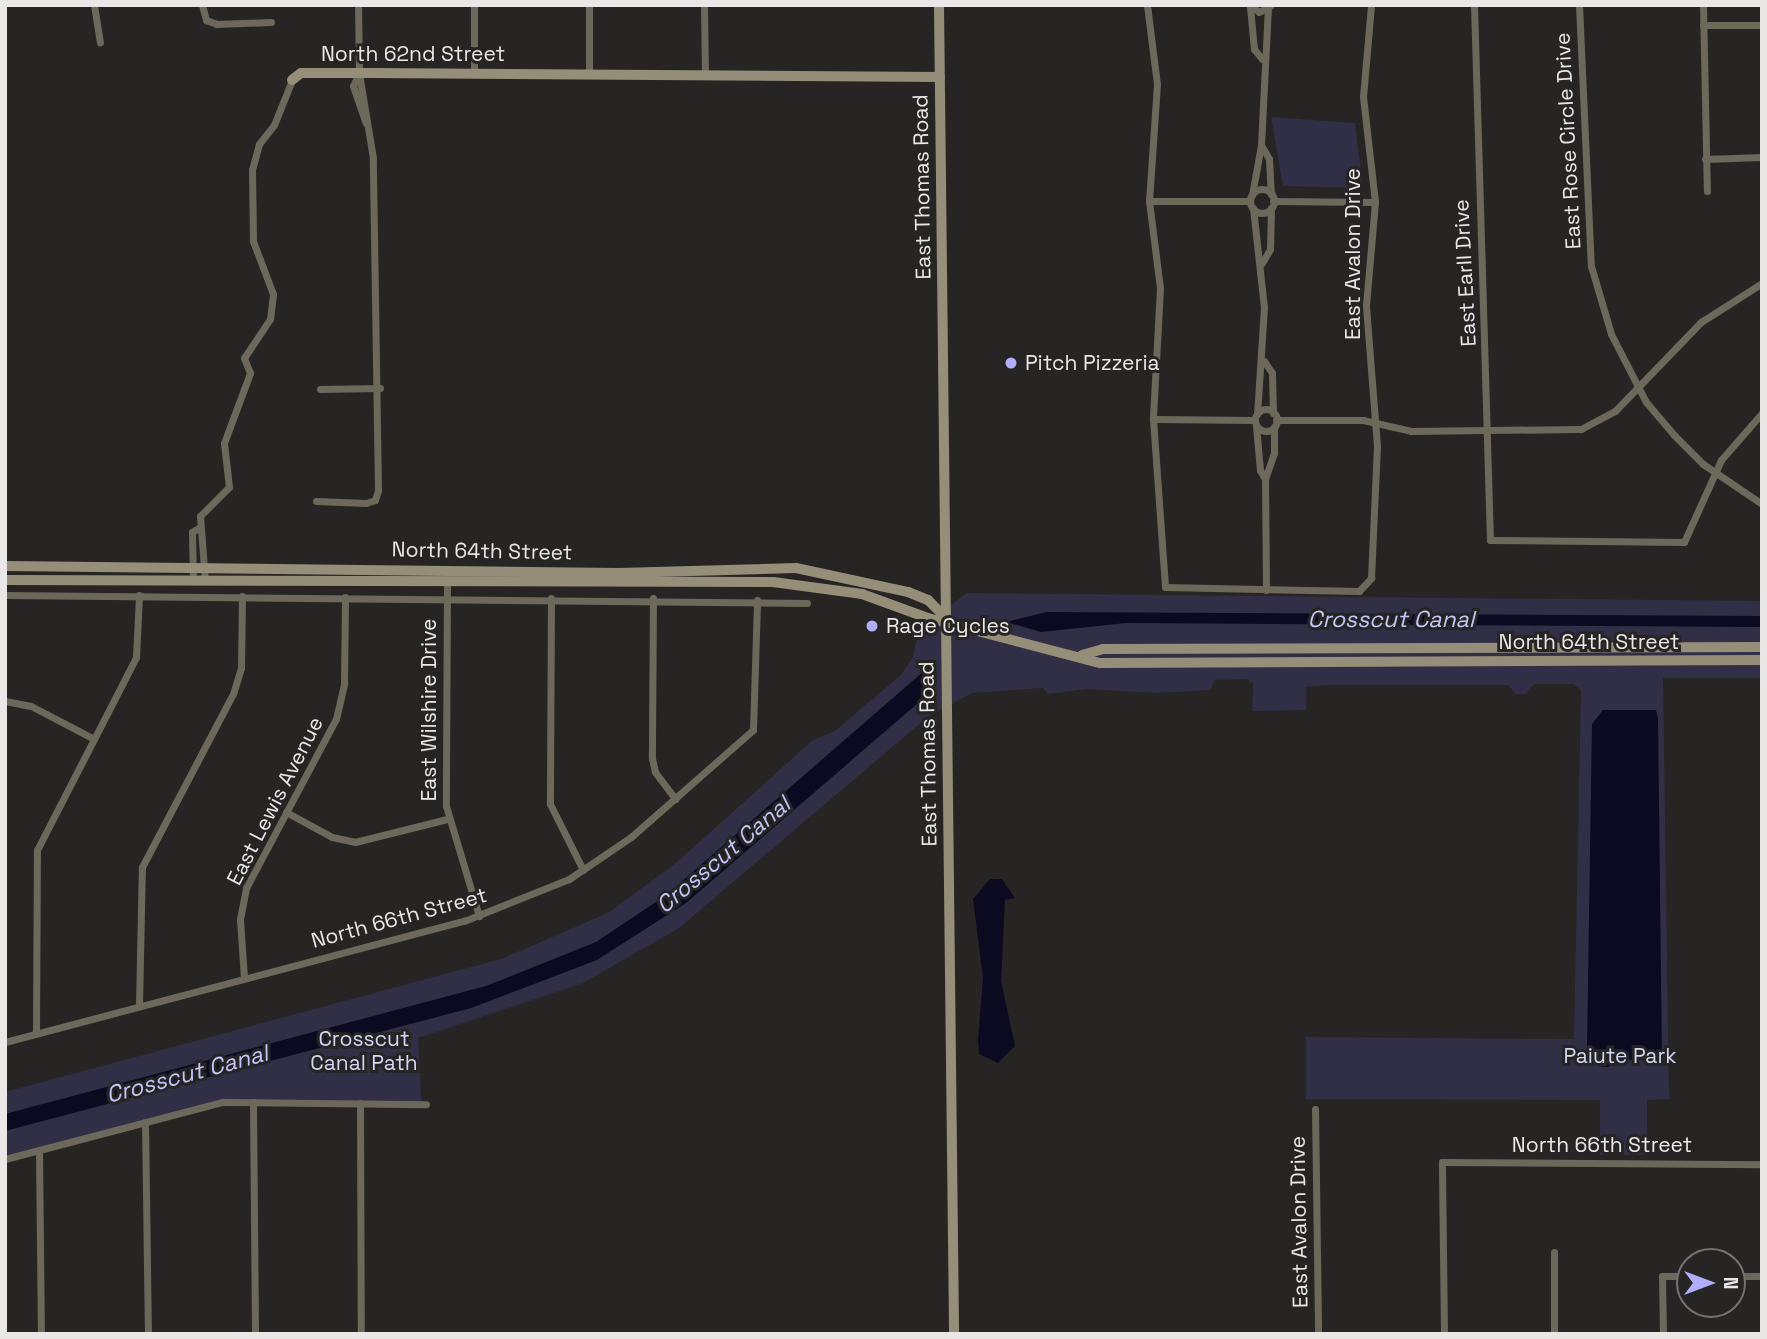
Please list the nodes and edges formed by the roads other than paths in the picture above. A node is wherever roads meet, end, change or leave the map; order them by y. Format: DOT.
graph roads {
  1 [pos="94,5"];
  2 [pos="202,5"];
  3 [pos="358,5"];
  4 [pos="474,5"];
  5 [pos="589,5"];
  6 [pos="704,5"];
  7 [pos="939,5"];
  8 [pos="1147,5"];
  9 [pos="1371,5"];
  10 [pos="1474,5"];
  11 [pos="1579,5"];
  12 [pos="1703,5"];
  13 [pos="1250,6"];
  14 [pos="1269,7"];
  15 [pos="271,22"];
  16 [pos="1703,25"];
  17 [pos="1762,25"];
  18 [pos="100,43"];
  19 [pos="1262,59"];
  20 [pos="359,73"];
  21 [pos="474,73"];
  22 [pos="589,74"];
  23 [pos="705,75"];
  24 [pos="940,77"];
  25 [pos="292,80"];
  26 [pos="1261,145"];
  27 [pos="1762,157"];
  28 [pos="1705,159"];
  29 [pos="1707,191"];
  30 [pos="1149,201"];
  31 [pos="1251,201"];
  32 [pos="1272,201"];
  33 [pos="1375,202"];
  34 [pos="1262,263"];
  35 [pos="1762,283"];
  36 [pos="1264,361"];
  37 [pos="380,388"];
  38 [pos="1638,388"];
  39 [pos="320,389"];
  40 [pos="1762,413"];
  41 [pos="1153,419"];
  42 [pos="1256,419"];
  43 [pos="1274,420"];
  44 [pos="1377,422"];
  45 [pos="1488,431"];
  46 [pos="1715,472"];
  47 [pos="1265,479"];
  48 [pos="316,501"];
  49 [pos="1762,504"];
  50 [pos="200,527"];
  51 [pos="5,566"];
  52 [pos="192,567"];
  53 [pos="205,567"];
  54 [pos="774,568"];
  55 [pos="446,569"];
  56 [pos="5,580"];
  57 [pos="193,581"];
  58 [pos="205,581"];
  59 [pos="773,582"];
  60 [pos="447,584"];
  61 [pos="1266,590"];
  62 [pos="5,595"];
  63 [pos="139,595"];
  64 [pos="242,596"];
  65 [pos="345,597"];
  66 [pos="551,598"];
  67 [pos="653,598"];
  68 [pos="757,600"];
  69 [pos="447,602"];
  70 [pos="807,604"];
  71 [pos="946,618"];
  72 [pos="1762,647"];
  73 [pos="1082,655"];
  74 [pos="1762,660"];
  75 [pos="5,701"];
  76 [pos="94,739"];
  77 [pos="675,799"];
  78 [pos="286,812"];
  79 [pos="447,819"];
  80 [pos="583,870"];
  81 [pos="479,916"];
  82 [pos="244,978"];
  83 [pos="139,1006"];
  84 [pos="36,1033"];
  85 [pos="5,1042"];
  86 [pos="253,1102"];
  87 [pos="360,1103"];
  88 [pos="426,1104"];
  89 [pos="1315,1109"];
  90 [pos="145,1122"];
  91 [pos="39,1150"];
  92 [pos="5,1159"];
  93 [pos="1762,1164"];
  94 [pos="1554,1252"];
  95 [pos="1676,1276"];
  96 [pos="41,1334"];
  97 [pos="148,1334"];
  98 [pos="255,1334"];
  99 [pos="361,1334"];
  100 [pos="954,1334"];
  101 [pos="1318,1334"];
  102 [pos="1444,1334"];
  103 [pos="1554,1334"];
  104 [pos="1663,1334"];
  1 -- 18 [label="street"];
  2 -- 15 [label="street"];
  3 -- 20 [label="street"];
  4 -- 21 [label="street"];
  5 -- 22 [label="street"];
  6 -- 23 [label="street"];
  7 -- 24 [label="main road, East Thomas Road"];
  8 -- 30 [label="street"];
  9 -- 33 [label="street, East Avalon Drive"];
  10 -- 45 [label="street, East Earll Drive"];
  11 -- 38 [label="street, East Rose Circle Drive"];
  12 -- 16 [label="street"];
  13 -- 14 [label="street"];
  13 -- 19 [label="street"];
  14 -- 19 [label="street"];
  16 -- 17 [label="street"];
  16 -- 28 [label="street"];
  19 -- 26 [label="street"];
  20 -- 21 [label="main road, North 62nd Street"];
  20 -- 25 [label="main road, North 62nd Street"];
  20 -- 37 [label="street"];
  21 -- 22 [label="main road, North 62nd Street"];
  22 -- 23 [label="main road, North 62nd Street"];
  23 -- 24 [label="main road, North 62nd Street"];
  24 -- 71 [label="main road, East Thomas Road"];
  25 -- 50 [label="street, North 62nd Street"];
  26 -- 31 [label="street"];
  26 -- 32 [label="street"];
  27 -- 28 [label="street"];
  28 -- 29 [label="street"];
  30 -- 31 [label="street"];
  30 -- 41 [label="street"];
  31 -- 32 [label="street"];
  31 -- 32 [label="street"];
  31 -- 34 [label="street"];
  32 -- 33 [label="street"];
  32 -- 34 [label="street"];
  33 -- 44 [label="street, East Avalon Drive"];
  34 -- 36 [label="street"];
  35 -- 38 [label="street"];
  36 -- 42 [label="street"];
  36 -- 43 [label="street"];
  37 -- 39 [label="street"];
  37 -- 48 [label="street"];
  38 -- 45 [label="street"];
  38 -- 46 [label="street, East Rose Circle Drive"];
  40 -- 46 [label="street"];
  41 -- 42 [label="street"];
  41 -- 61 [label="street"];
  42 -- 43 [label="street"];
  42 -- 43 [label="street"];
  42 -- 47 [label="street"];
  43 -- 44 [label="street"];
  43 -- 47 [label="street"];
  44 -- 45 [label="street"];
  44 -- 61 [label="street, East Avalon Drive"];
  45 -- 46 [label="street, East Earll Drive"];
  46 -- 49 [label="street, East Rose Circle Drive"];
  47 -- 61 [label="street"];
  50 -- 52 [label="street, North 62nd Street"];
  50 -- 53 [label="street"];
  51 -- 52 [label="main road, North 64th Street"];
  52 -- 53 [label="main road, North 64th Street"];
  52 -- 57 [label="street, North 62nd Street"];
  53 -- 55 [label="main road, North 64th Street"];
  53 -- 58 [label="street"];
  54 -- 55 [label="main road, North 64th Street"];
  54 -- 59 [label="main road"];
  54 -- 71 [label="main road, North 64th Street"];
  55 -- 60 [label="main road"];
  56 -- 57 [label="main road, North 64th Street"];
  57 -- 58 [label="main road, North 64th Street"];
  58 -- 60 [label="main road, North 64th Street"];
  59 -- 60 [label="main road, North 64th Street"];
  59 -- 71 [label="main road, North 64th Street"];
  60 -- 69 [label="street, East Wilshire Drive"];
  62 -- 63 [label="street"];
  63 -- 64 [label="street"];
  63 -- 76 [label="street"];
  64 -- 65 [label="street"];
  64 -- 83 [label="street"];
  65 -- 69 [label="street"];
  65 -- 78 [label="street, East Lewis Avenue"];
  66 -- 67 [label="street"];
  66 -- 69 [label="street"];
  66 -- 80 [label="street"];
  67 -- 68 [label="street"];
  67 -- 77 [label="street"];
  68 -- 70 [label="street"];
  68 -- 77 [label="street, North 66th Street"];
  69 -- 79 [label="street, East Wilshire Drive"];
  71 -- 73 [label="main road, North 64th Street"];
  71 -- 100 [label="main road, East Thomas Road"];
  72 -- 73 [label="main road, North 64th Street"];
  73 -- 74 [label="main road, North 64th Street"];
  75 -- 76 [label="street"];
  76 -- 84 [label="street"];
  77 -- 80 [label="street, North 66th Street"];
  78 -- 79 [label="street"];
  78 -- 82 [label="street, East Lewis Avenue"];
  79 -- 81 [label="street, East Wilshire Drive"];
  80 -- 81 [label="street, North 66th Street"];
  81 -- 82 [label="street, North 66th Street"];
  82 -- 83 [label="street, North 66th Street"];
  83 -- 84 [label="street, North 66th Street"];
  84 -- 85 [label="street, North 66th Street"];
  86 -- 87 [label="street"];
  86 -- 90 [label="street"];
  86 -- 98 [label="street"];
  87 -- 88 [label="street"];
  87 -- 99 [label="street"];
  89 -- 101 [label="street, East Avalon Drive"];
  90 -- 91 [label="street"];
  90 -- 97 [label="street"];
  91 -- 92 [label="street"];
  91 -- 96 [label="street"];
  93 -- 102 [label="street, North 66th Street"];
  94 -- 103 [label="street"];
  95 -- 104 [label="street"];
}
